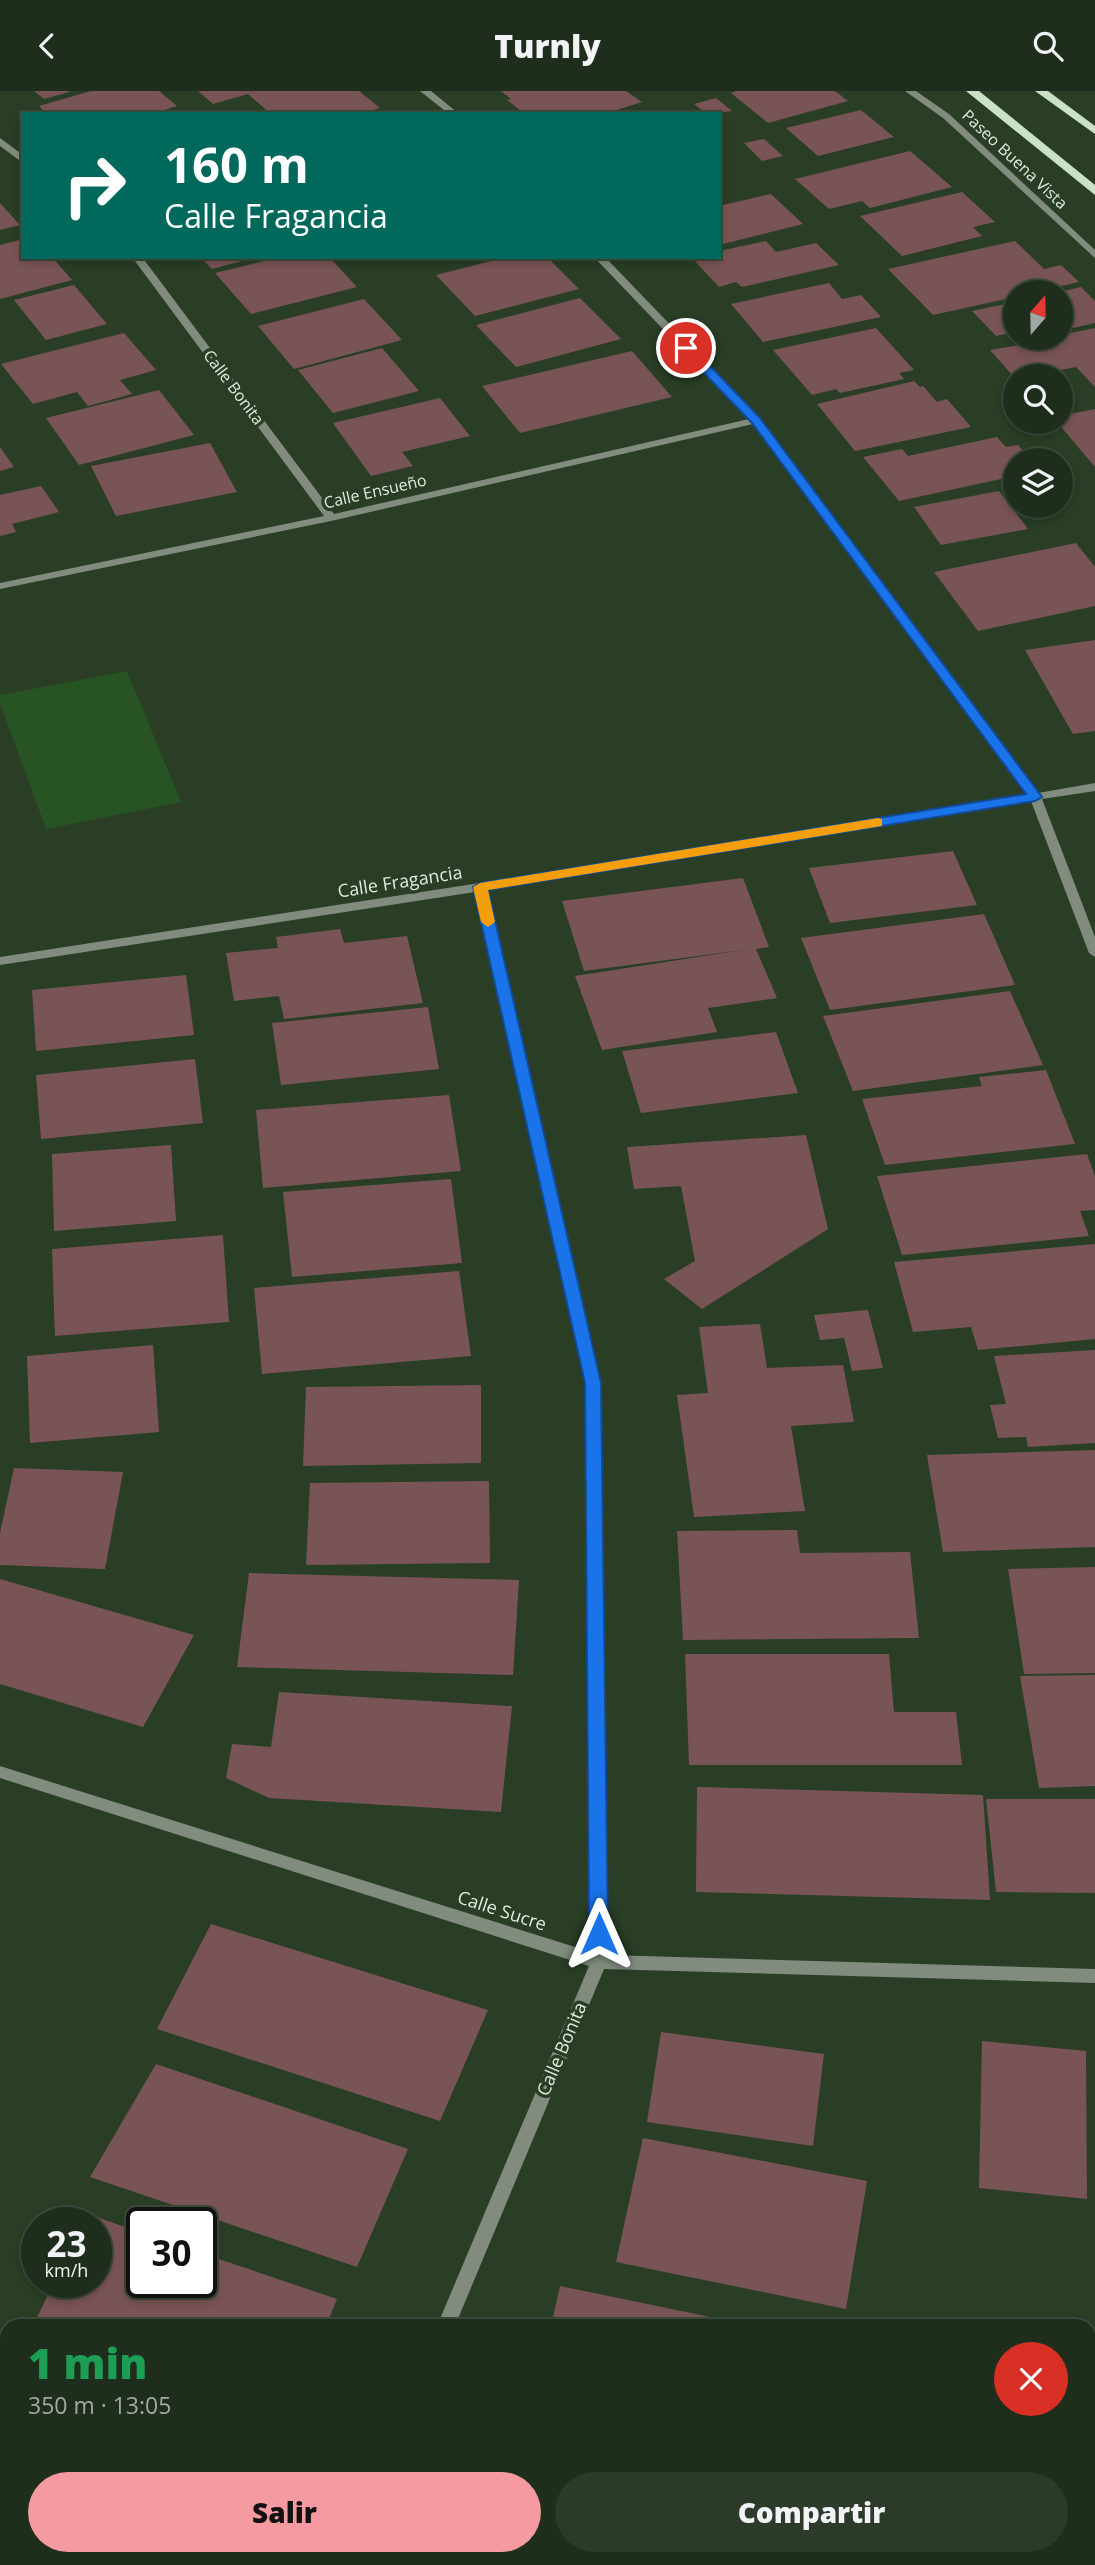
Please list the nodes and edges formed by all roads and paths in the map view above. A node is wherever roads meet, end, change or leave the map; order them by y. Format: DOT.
graph roads {
  1 [pos="425,91"];
  2 [pos="910,91"];
  3 [pos="972,91"];
  4 [pos="1041,91"];
  5 [pos="452,112"];
  6 [pos="1095,131"];
  7 [pos="0,141"];
  8 [pos="21,158"];
  9 [pos="1095,191"];
  10 [pos="1095,255"];
  11 [pos="138,259"];
  12 [pos="601,259"];
  13 [pos="756,420"];
  14 [pos="331,517"];
  15 [pos="0,586"];
  16 [pos="1095,787"];
  17 [pos="1035,797"];
  18 [pos="480,887"];
  19 [pos="1095,953"];
  20 [pos="0,961"];
  21 [pos="0,1772"];
  22 [pos="599,1962"];
  23 [pos="1095,1976"];
  24 [pos="449,2319"];
  1 -- 5 [label="street"];
  2 -- 10 [label="street, Paseo Buena Vista"];
  3 -- 9 [label="main road"];
  4 -- 6 [label="main road"];
  7 -- 8 [label="street"];
  11 -- 14 [label="street, Calle Bonita"];
  12 -- 13 [label="street"];
  13 -- 14 [label="street, Calle Ensueño"];
  13 -- 17 [label="street"];
  14 -- 15 [label="street, Calle Ensueño"];
  16 -- 17 [label="street, Calle Fragancia"];
  17 -- 18 [label="street, Calle Fragancia"];
  17 -- 19 [label="street"];
  18 -- 20 [label="street, Calle Fragancia"];
  18 -- 22 [label="street, Calle Bonita"];
  21 -- 22 [label="street, Calle Sucre"];
  22 -- 23 [label="street, Calle Sucre"];
  22 -- 24 [label="street, Calle Bonita"];
}
